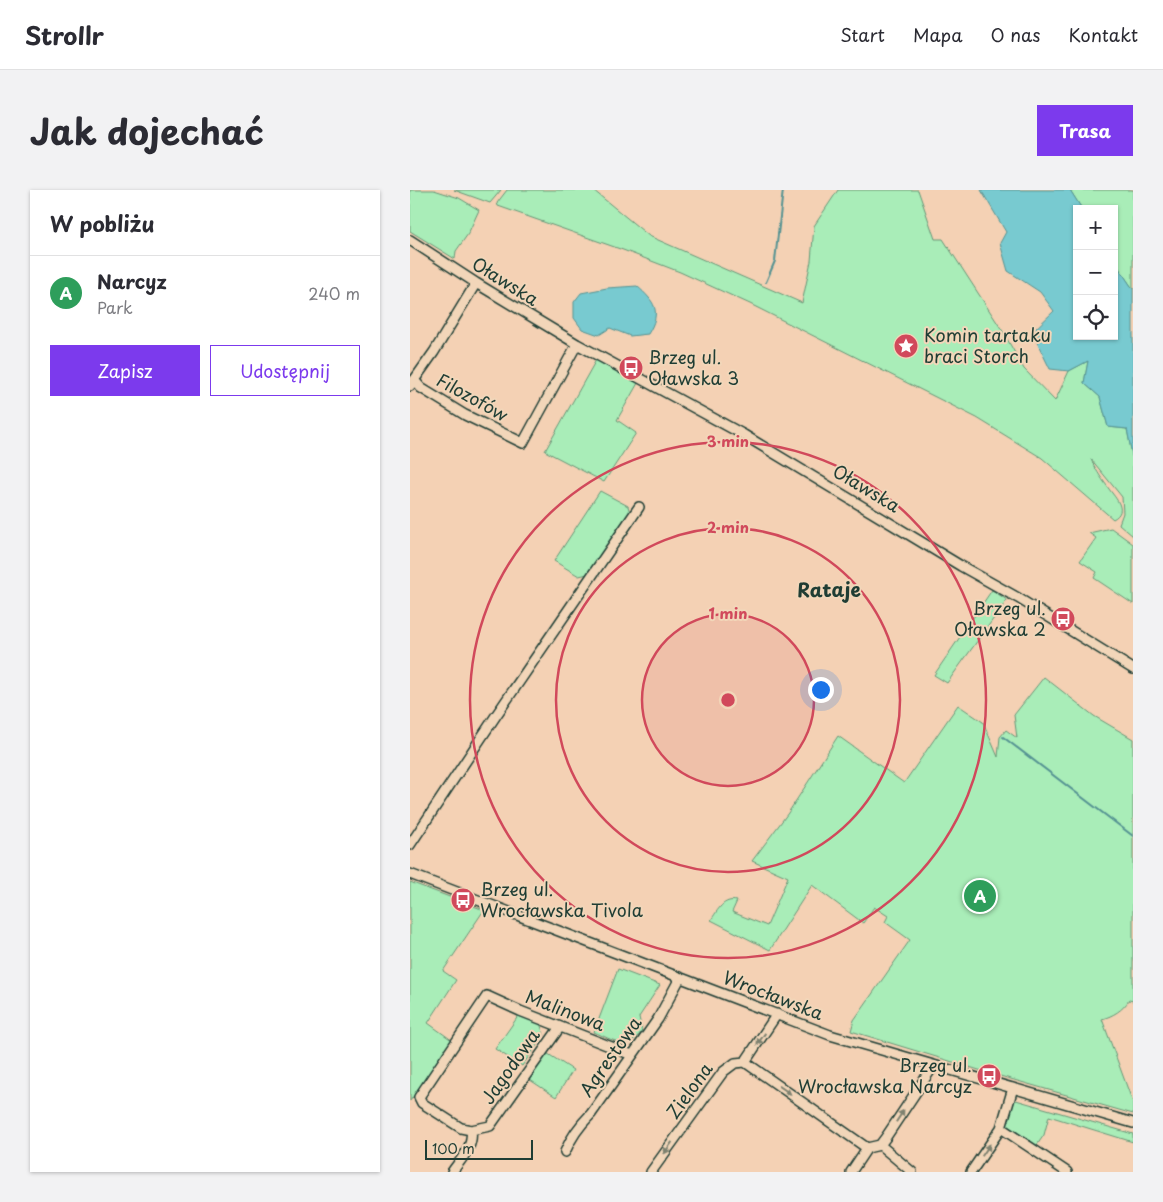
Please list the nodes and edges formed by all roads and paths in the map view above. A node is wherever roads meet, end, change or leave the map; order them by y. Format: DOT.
graph roads {
  1 [pos="414,242"];
  2 [pos="476,283"];
  3 [pos="577,344"];
  4 [pos="412,383"];
  5 [pos="639,507"];
  6 [pos="1133,669"];
  7 [pos="410,845"];
  8 [pos="410,874"];
  9 [pos="680,978"];
  10 [pos="777,1014"];
  11 [pos="560,1027"];
  12 [pos="632,1055"];
  13 [pos="745,1062"];
  14 [pos="932,1065"];
  15 [pos="1013,1088"];
  16 [pos="1133,1123"];
  17 [pos="1001,1128"];
  18 [pos="470,1130"];
  19 [pos="880,1145"];
  20 [pos="867,1148"];
  21 [pos="565,1152"];
  22 [pos="452,1172"];
  23 [pos="651,1172"];
  24 [pos="851,1172"];
  25 [pos="912,1172"];
  26 [pos="971,1172"];
  27 [pos="1067,1172"];
  1 -- 2 [label="street, Oławska"];
  2 -- 3 [label="street, Oławska"];
  2 -- 4 [label="street"];
  3 -- 4 [label="street, Filozofów"];
  3 -- 6 [label="street, Oławska"];
  5 -- 7 [label="street"];
  8 -- 9 [label="street, Wrocławska"];
  9 -- 10 [label="street, Wrocławska"];
  9 -- 12 [label="street, Agrestowa"];
  10 -- 13 [label="street, one-way"];
  10 -- 14 [label="street, Wrocławska"];
  11 -- 12 [label="street, Malinowa"];
  11 -- 18 [label="street, Jagodowa"];
  11 -- 18 [label="street, Malinowa"];
  12 -- 21 [label="street, Agrestowa"];
  13 -- 20 [label="street, one-way"];
  13 -- 23 [label="street, Zielona, one-way"];
  14 -- 15 [label="street, Wrocławska"];
  19 -- 14 [label="street, one-way"];
  15 -- 16 [label="street, Wrocławska"];
  15 -- 17 [label="street"];
  26 -- 17 [label="street, one-way"];
  17 -- 27 [label="street"];
  18 -- 22 [label="street"];
  19 -- 20 [label="street"];
  19 -- 25 [label="street"];
  20 -- 24 [label="street"];
}
